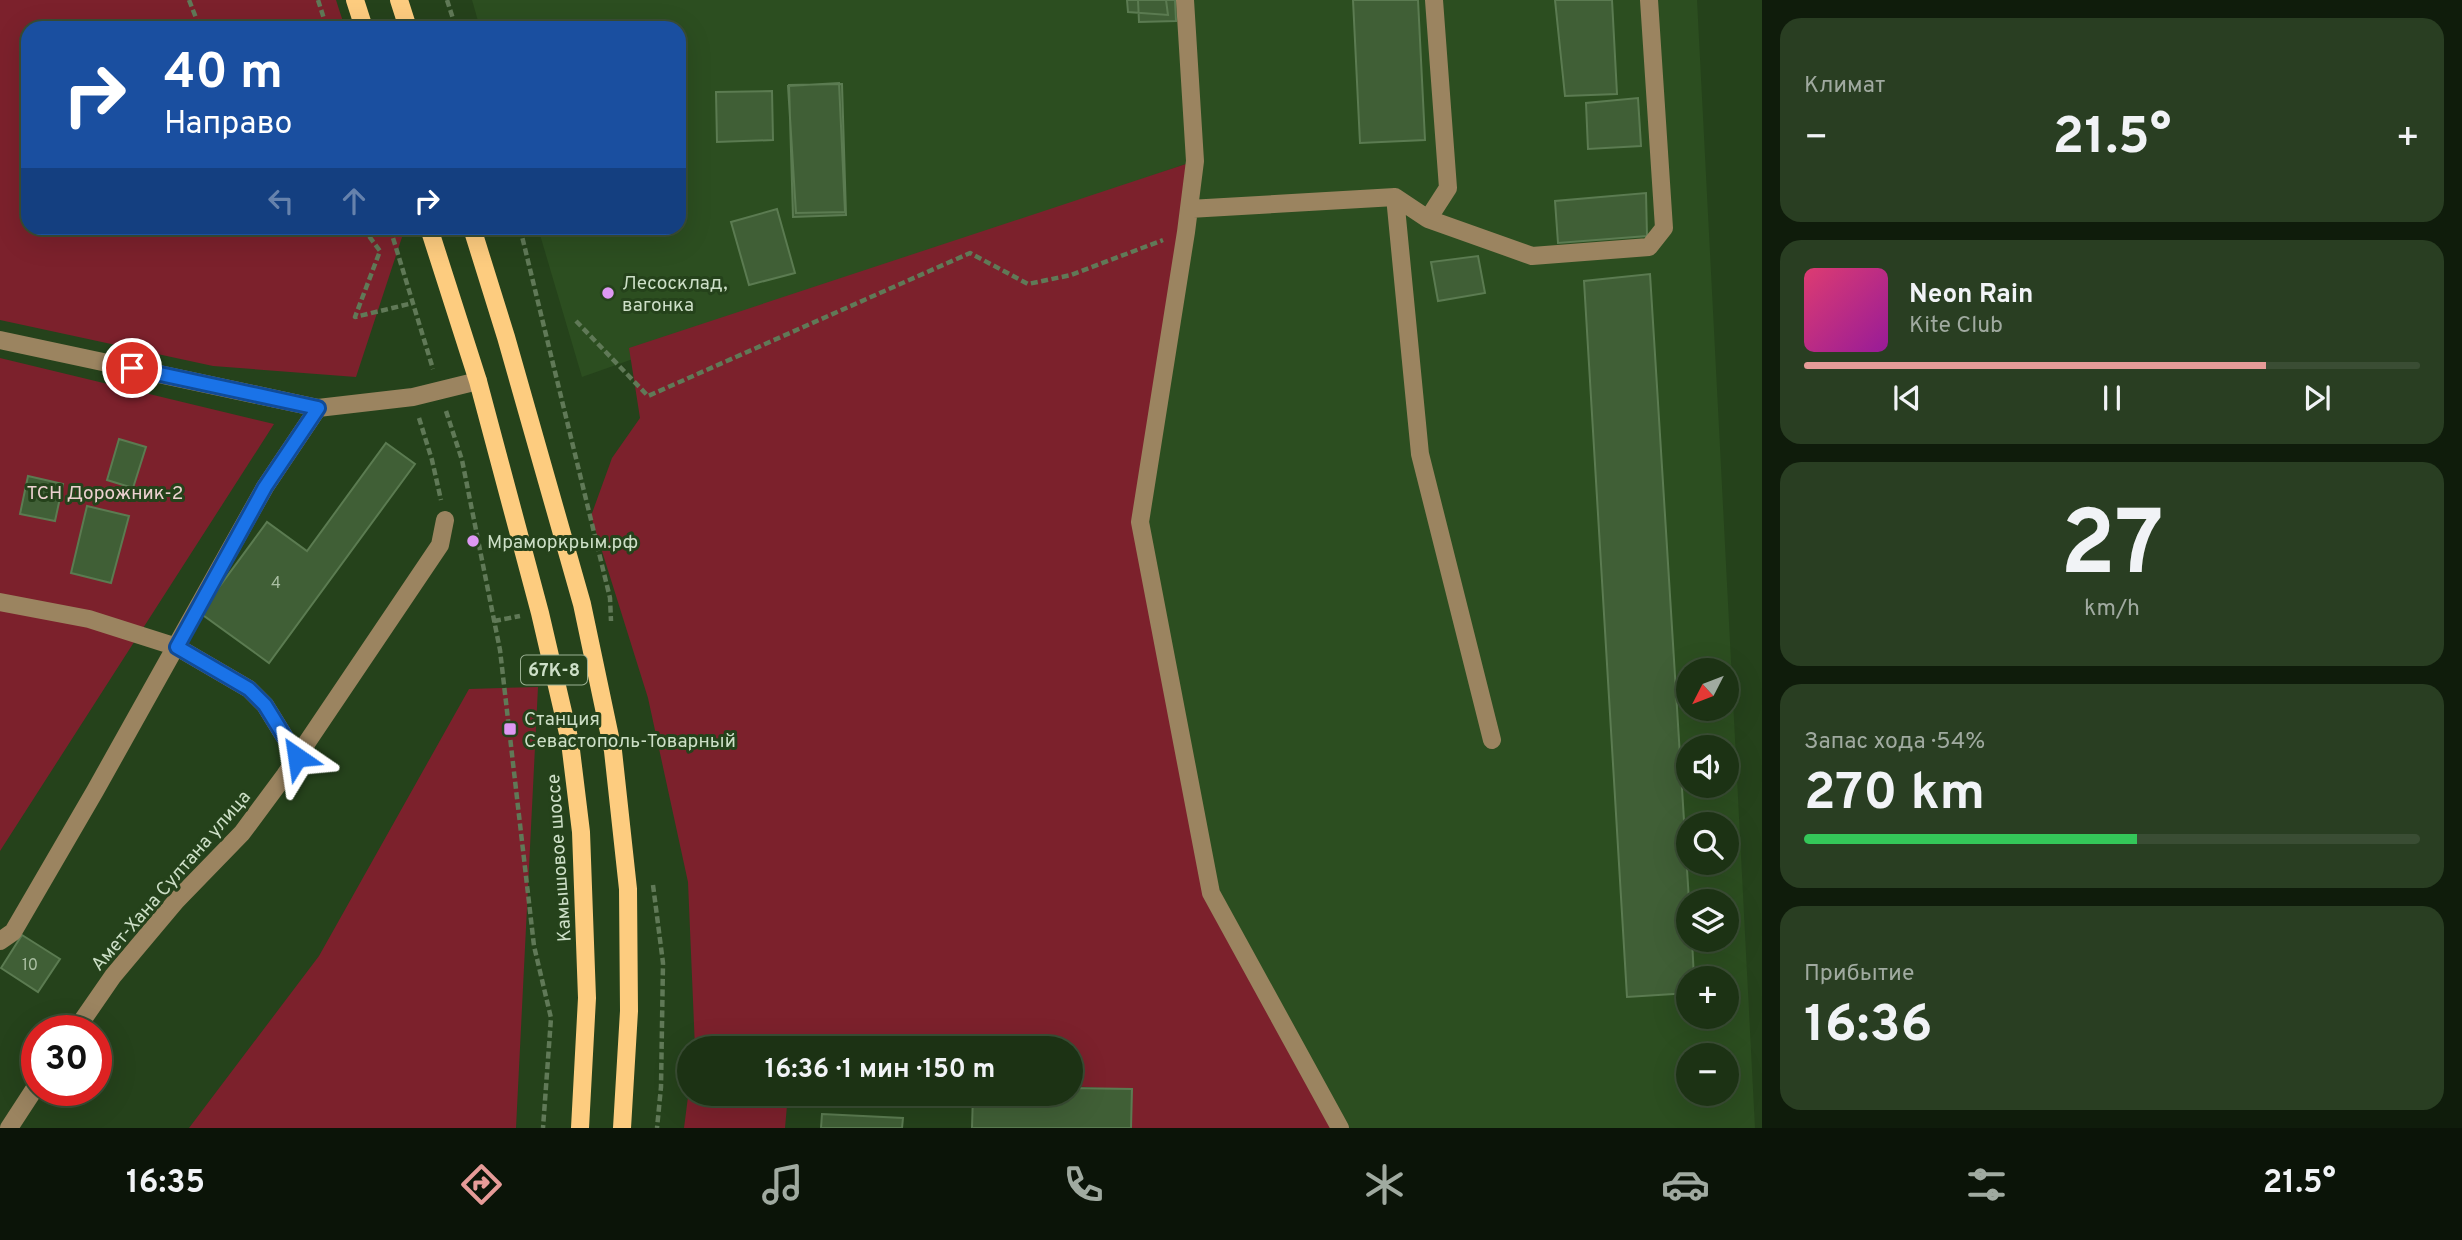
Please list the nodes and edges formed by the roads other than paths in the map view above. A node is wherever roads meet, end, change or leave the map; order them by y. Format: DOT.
graph roads {
  1 [pos="355,0"];
  2 [pos="398,0"];
  3 [pos="1185,0"];
  4 [pos="1434,0"];
  5 [pos="1649,0"];
  6 [pos="362,21"];
  7 [pos="406,21"];
  8 [pos="1395,198"];
  9 [pos="1189,209"];
  10 [pos="1429,219"];
  11 [pos="431,235"];
  12 [pos="474,235"];
  13 [pos="0,340"];
  14 [pos="478,381"];
  15 [pos="318,408"];
  16 [pos="445,520"];
  17 [pos="0,602"];
  18 [pos="177,647"];
  19 [pos="1492,740"];
  20 [pos="297,757"];
  21 [pos="4,933"];
  22 [pos="86,1015"];
  23 [pos="23,1106"];
  24 [pos="9,1128"];
  25 [pos="580,1128"];
  26 [pos="622,1128"];
  27 [pos="1340,1128"];
  1 -- 6 [label="main road"];
  2 -- 7 [label="main road"];
  3 -- 9 [label="street"];
  4 -- 10 [label="street"];
  5 -- 10 [label="street"];
  8 -- 9 [label="street"];
  8 -- 10 [label="street"];
  8 -- 19 [label="street"];
  9 -- 27 [label="street"];
  11 -- 14 [label="main road, Камышовое шоссе / 67К-8"];
  12 -- 26 [label="main road, 67К-8"];
  13 -- 15 [label="street"];
  14 -- 15 [label="street"];
  14 -- 25 [label="main road, Камышовое шоссе / 67К-8"];
  15 -- 18 [label="street"];
  16 -- 20 [label="street, Амет-Хана Султана улица"];
  17 -- 18 [label="street"];
  18 -- 20 [label="street"];
  18 -- 21 [label="street"];
  20 -- 22 [label="street, Амет-Хана Султана улица"];
  23 -- 24 [label="street"];
}
